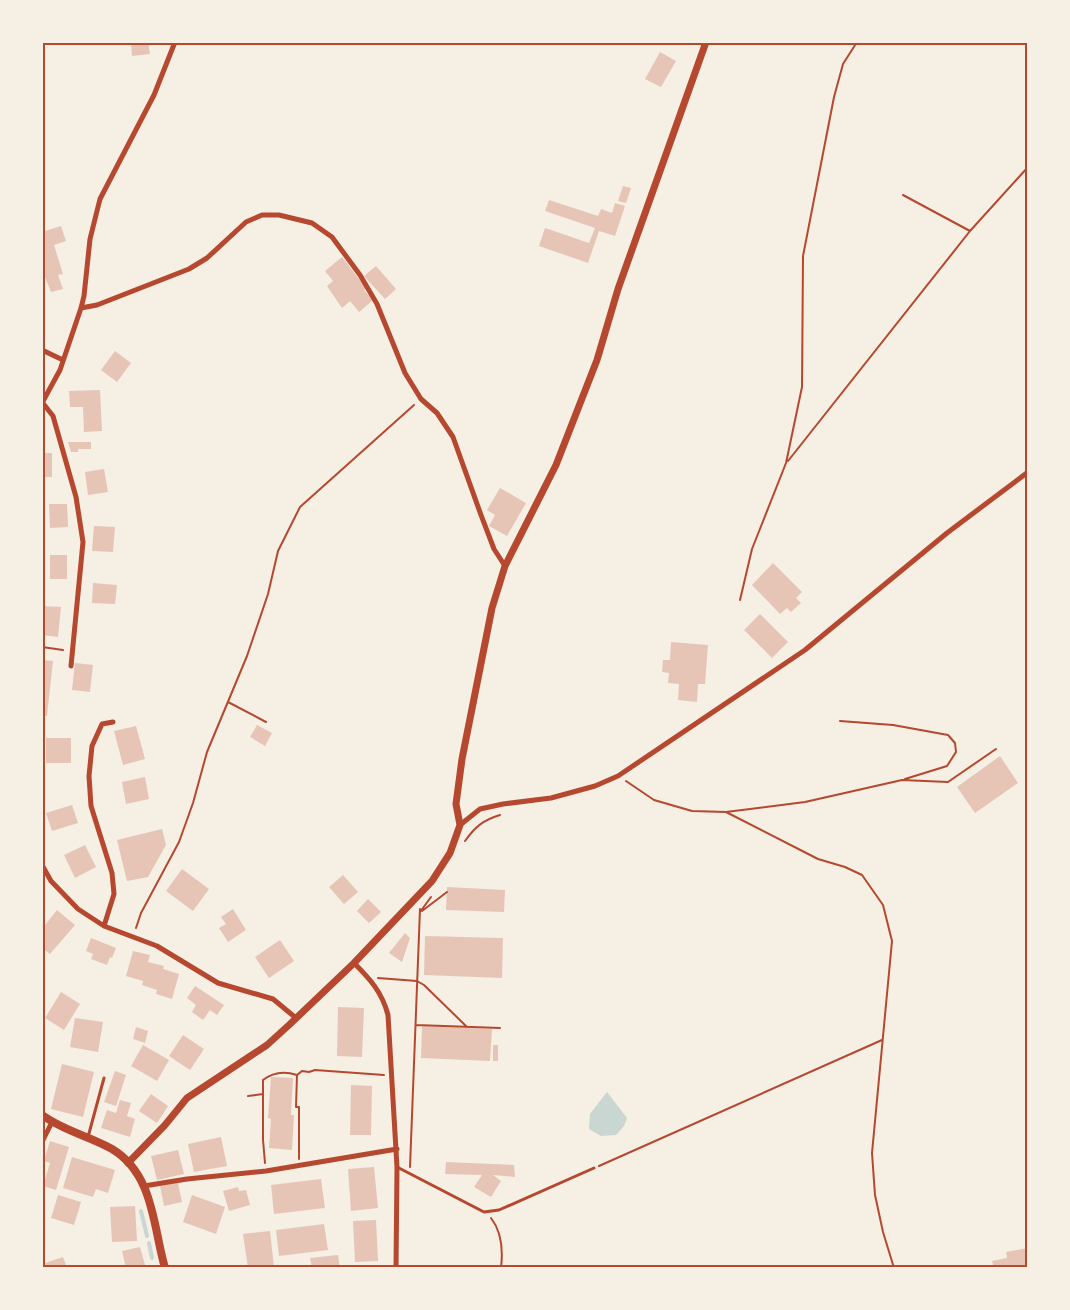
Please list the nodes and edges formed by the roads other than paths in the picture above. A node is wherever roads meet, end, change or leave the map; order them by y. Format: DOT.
graph roads {
  1 [pos="175,42"];
  2 [pos="706,42"];
  3 [pos="81,308"];
  4 [pos="42,350"];
  5 [pos="63,360"];
  6 [pos="42,402"];
  7 [pos="1028,472"];
  8 [pos="505,566"];
  9 [pos="70,666"];
  10 [pos="113,722"];
  11 [pos="460,825"];
  12 [pos="42,865"];
  13 [pos="104,926"];
  14 [pos="354,963"];
  15 [pos="296,1018"];
  16 [pos="104,1078"];
  17 [pos="42,1115"];
  18 [pos="52,1122"];
  19 [pos="87,1138"];
  20 [pos="42,1142"];
  21 [pos="396,1149"];
  22 [pos="128,1162"];
  23 [pos="397,1167"];
  24 [pos="594,1168"];
  25 [pos="144,1186"];
  26 [pos="165,1268"];
  27 [pos="396,1268"];
  1 -- 3 [label="street"];
  2 -- 8 [label="street"];
  3 -- 5 [label="street"];
  3 -- 8 [label="street"];
  4 -- 5 [label="street"];
  5 -- 6 [label="street"];
  6 -- 9 [label="street"];
  7 -- 11 [label="street"];
  8 -- 11 [label="street"];
  10 -- 13 [label="street"];
  11 -- 14 [label="street"];
  12 -- 13 [label="street"];
  13 -- 15 [label="street"];
  14 -- 15 [label="street"];
  14 -- 21 [label="street"];
  15 -- 22 [label="street"];
  16 -- 19 [label="lane"];
  17 -- 18 [label="main road"];
  18 -- 19 [label="main road"];
  18 -- 20 [label="street"];
  19 -- 22 [label="main road"];
  21 -- 23 [label="street"];
  21 -- 25 [label="street"];
  22 -- 25 [label="main road"];
  23 -- 24 [label="lane"];
  23 -- 27 [label="street"];
  25 -- 26 [label="main road"];
}
